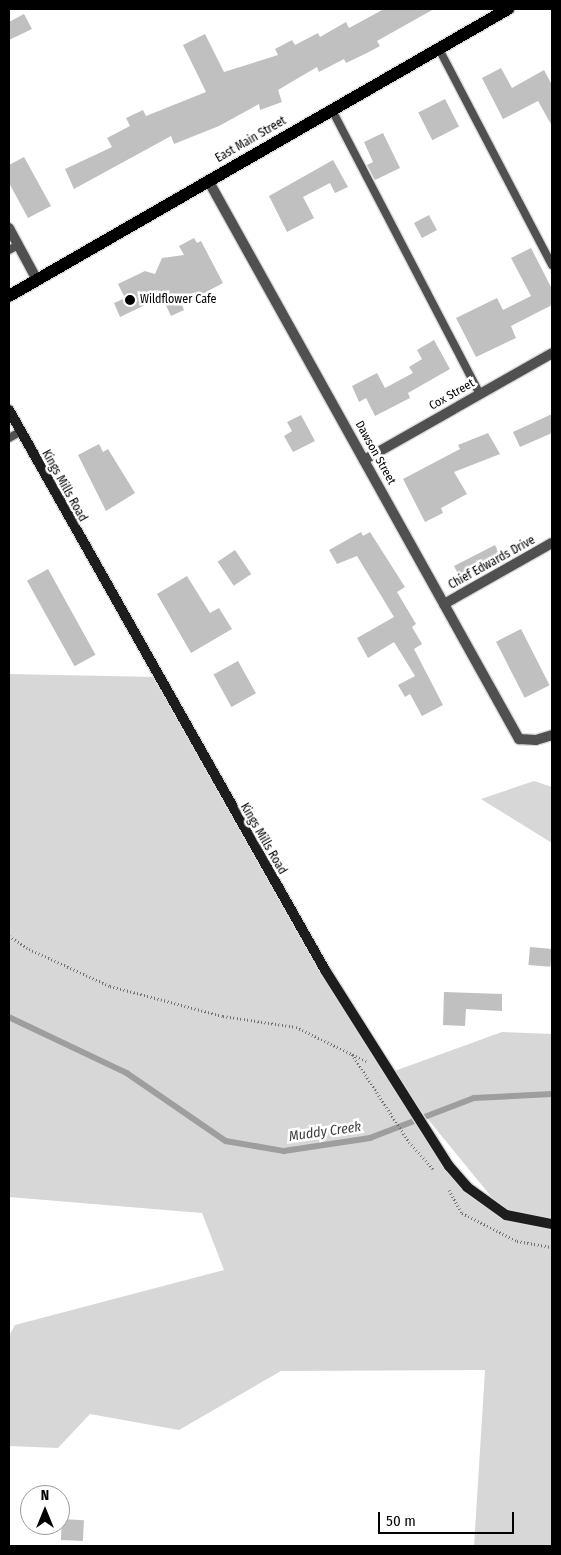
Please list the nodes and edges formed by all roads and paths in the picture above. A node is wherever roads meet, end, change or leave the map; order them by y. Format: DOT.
graph roads {
  1 [pos="508,9"];
  2 [pos="439,49"];
  3 [pos="332,110"];
  4 [pos="208,180"];
  5 [pos="9,228"];
  6 [pos="13,248"];
  7 [pos="552,265"];
  8 [pos="37,280"];
  9 [pos="9,296"];
  10 [pos="552,353"];
  11 [pos="480,394"];
  12 [pos="9,410"];
  13 [pos="20,432"];
  14 [pos="9,438"];
  15 [pos="364,460"];
  16 [pos="552,544"];
  17 [pos="444,604"];
  18 [pos="552,735"];
  19 [pos="9,936"];
  20 [pos="351,1053"];
  21 [pos="389,1073"];
  22 [pos="409,1142"];
  23 [pos="552,1224"];
  1 -- 2 [label="main road, East Main Street"];
  2 -- 3 [label="main road, East Main Street"];
  2 -- 7 [label="lane"];
  3 -- 4 [label="main road, East Main Street"];
  3 -- 11 [label="lane"];
  4 -- 8 [label="main road, East Main Street"];
  4 -- 15 [label="street, Dawson Street"];
  5 -- 6 [label="street"];
  6 -- 8 [label="street"];
  8 -- 9 [label="main road, East Main Street"];
  10 -- 11 [label="street, Cox Street"];
  11 -- 15 [label="street, Cox Street"];
  12 -- 13 [label="street, Kings Mills Road"];
  13 -- 14 [label="lane"];
  13 -- 21 [label="street, Kings Mills Road"];
  15 -- 17 [label="street, Dawson Street"];
  16 -- 17 [label="street, Chief Edwards Drive"];
  17 -- 18 [label="street, Dawson Street"];
  19 -- 20 [label="path"];
  20 -- 21 [label="path"];
  20 -- 22 [label="path"];
  21 -- 23 [label="street, Kings Mills Road"];
}
